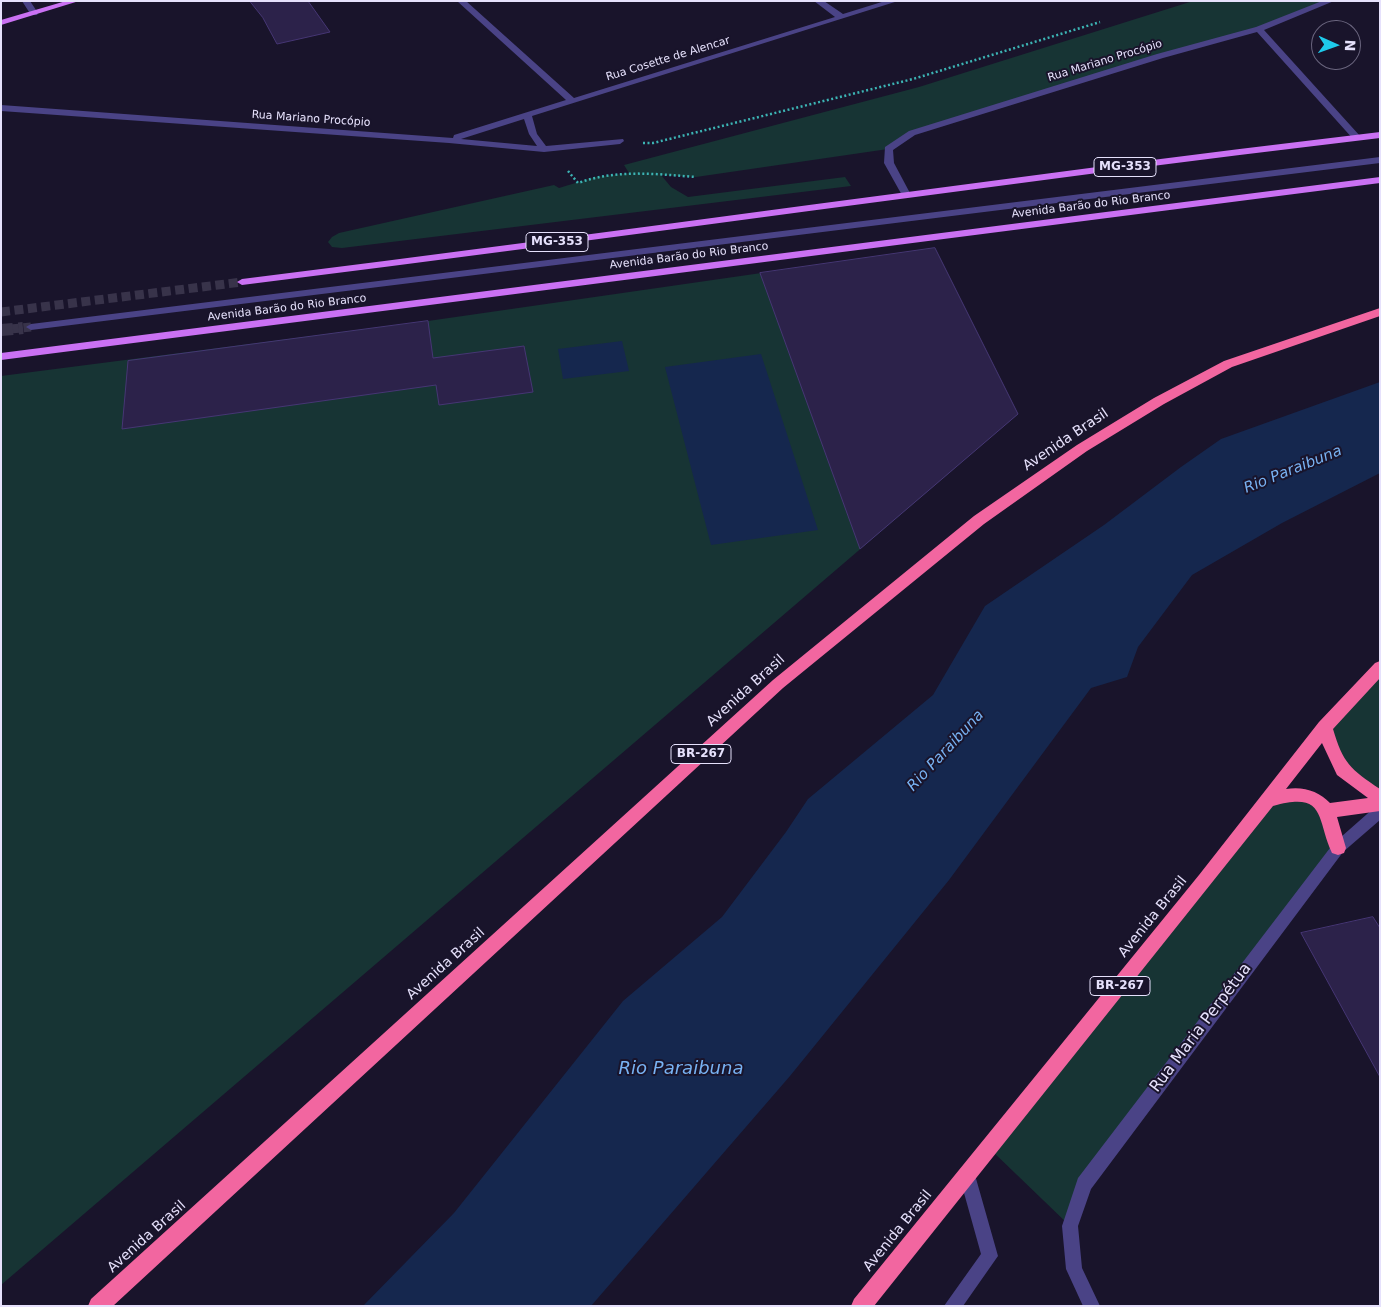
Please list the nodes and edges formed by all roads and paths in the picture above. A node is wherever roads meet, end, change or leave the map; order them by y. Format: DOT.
graph roads {
  1 [pos="26,1"];
  2 [pos="75,1"];
  3 [pos="461,1"];
  4 [pos="818,1"];
  5 [pos="894,1"];
  6 [pos="1330,1"];
  7 [pos="34,13"];
  8 [pos="841,17"];
  9 [pos="1100,22"];
  10 [pos="1,23"];
  11 [pos="1259,29"];
  12 [pos="572,101"];
  13 [pos="1,108"];
  14 [pos="528,116"];
  15 [pos="1380,135"];
  16 [pos="1357,138"];
  17 [pos="449,140"];
  18 [pos="620,141"];
  19 [pos="544,149"];
  20 [pos="1380,160"];
  21 [pos="696,177"];
  22 [pos="1380,180"];
  23 [pos="578,182"];
  24 [pos="906,195"];
  25 [pos="242,282"];
  26 [pos="1380,312"];
  27 [pos="30,327"];
  28 [pos="1,358"];
  29 [pos="1380,667"];
  30 [pos="1325,727"];
  31 [pos="1380,798"];
  32 [pos="1266,801"];
  33 [pos="1380,804"];
  34 [pos="1380,810"];
  35 [pos="1327,811"];
  36 [pos="1338,848"];
  37 [pos="967,1175"];
  38 [pos="98,1306"];
  39 [pos="861,1306"];
  40 [pos="952,1306"];
  41 [pos="1092,1306"];
  1 -- 7 [label="street"];
  2 -- 7 [label="main road"];
  3 -- 12 [label="street"];
  4 -- 8 [label="street"];
  5 -- 8 [label="street, Rua Cosette de Alencar"];
  6 -- 11 [label="street, Rua Mariano Procópio"];
  7 -- 10 [label="main road"];
  8 -- 12 [label="street, Rua Cosette de Alencar"];
  9 -- 18 [label="path"];
  11 -- 16 [label="street"];
  11 -- 24 [label="street, Rua Mariano Procópio"];
  12 -- 14 [label="street, Rua Cosette de Alencar"];
  13 -- 17 [label="street, Rua Mariano Procópio"];
  14 -- 17 [label="street, Rua Cosette de Alencar"];
  14 -- 19 [label="street"];
  15 -- 16 [label="main road, MG-353"];
  16 -- 24 [label="main road, MG-353"];
  17 -- 19 [label="street, Rua Mariano Procópio"];
  18 -- 19 [label="street, Rua Mariano Procópio"];
  20 -- 27 [label="street, Avenida Barão do Rio Branco"];
  21 -- 23 [label="path"];
  22 -- 28 [label="main road, Avenida Barão do Rio Branco"];
  24 -- 25 [label="main road, MG-353"];
  26 -- 38 [label="highway, Avenida Brasil / BR-267"];
  29 -- 30 [label="highway, Avenida Brasil / BR-267"];
  30 -- 31 [label="highway"];
  30 -- 32 [label="highway, Avenida Brasil / BR-267"];
  32 -- 35 [label="highway"];
  32 -- 37 [label="highway, Avenida Brasil / BR-267"];
  33 -- 35 [label="highway"];
  34 -- 36 [label="street, Rua Maria Perpétua"];
  35 -- 36 [label="highway"];
  36 -- 41 [label="street, Rua Maria Perpétua"];
  37 -- 39 [label="highway, Avenida Brasil / BR-267"];
  37 -- 40 [label="street"];
}
